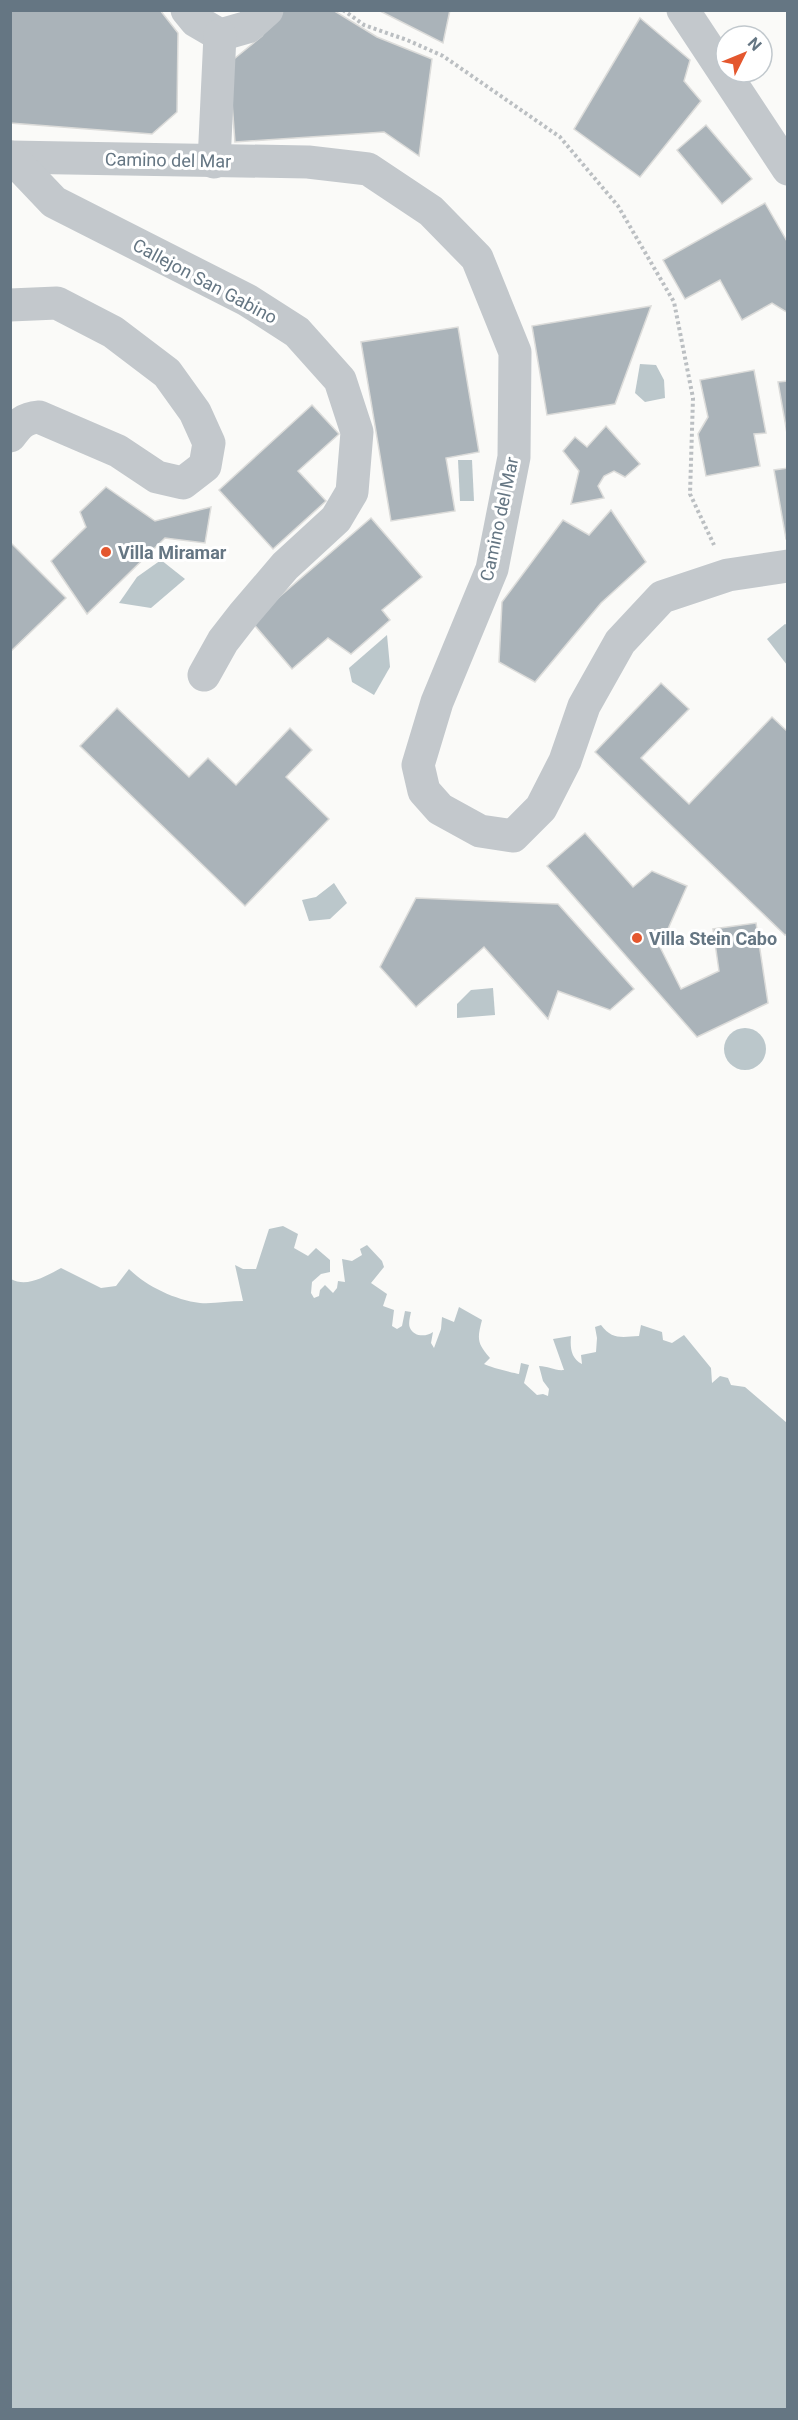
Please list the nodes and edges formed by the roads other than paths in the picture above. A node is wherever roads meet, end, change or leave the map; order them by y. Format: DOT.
graph roads {
  1 [pos="187,10"];
  2 [pos="267,10"];
  3 [pos="683,10"];
  4 [pos="220,35"];
  5 [pos="11,157"];
  6 [pos="214,162"];
  7 [pos="788,169"];
  8 [pos="10,305"];
  9 [pos="10,436"];
  10 [pos="788,566"];
  11 [pos="204,675"];
  1 -- 4 [label="street"];
  2 -- 4 [label="street"];
  3 -- 7 [label="street"];
  4 -- 6 [label="street"];
  5 -- 6 [label="street, Camino del Mar"];
  5 -- 11 [label="street, Callejon San Gabino"];
  6 -- 10 [label="street, Camino del Mar"];
  8 -- 9 [label="street"];
}
